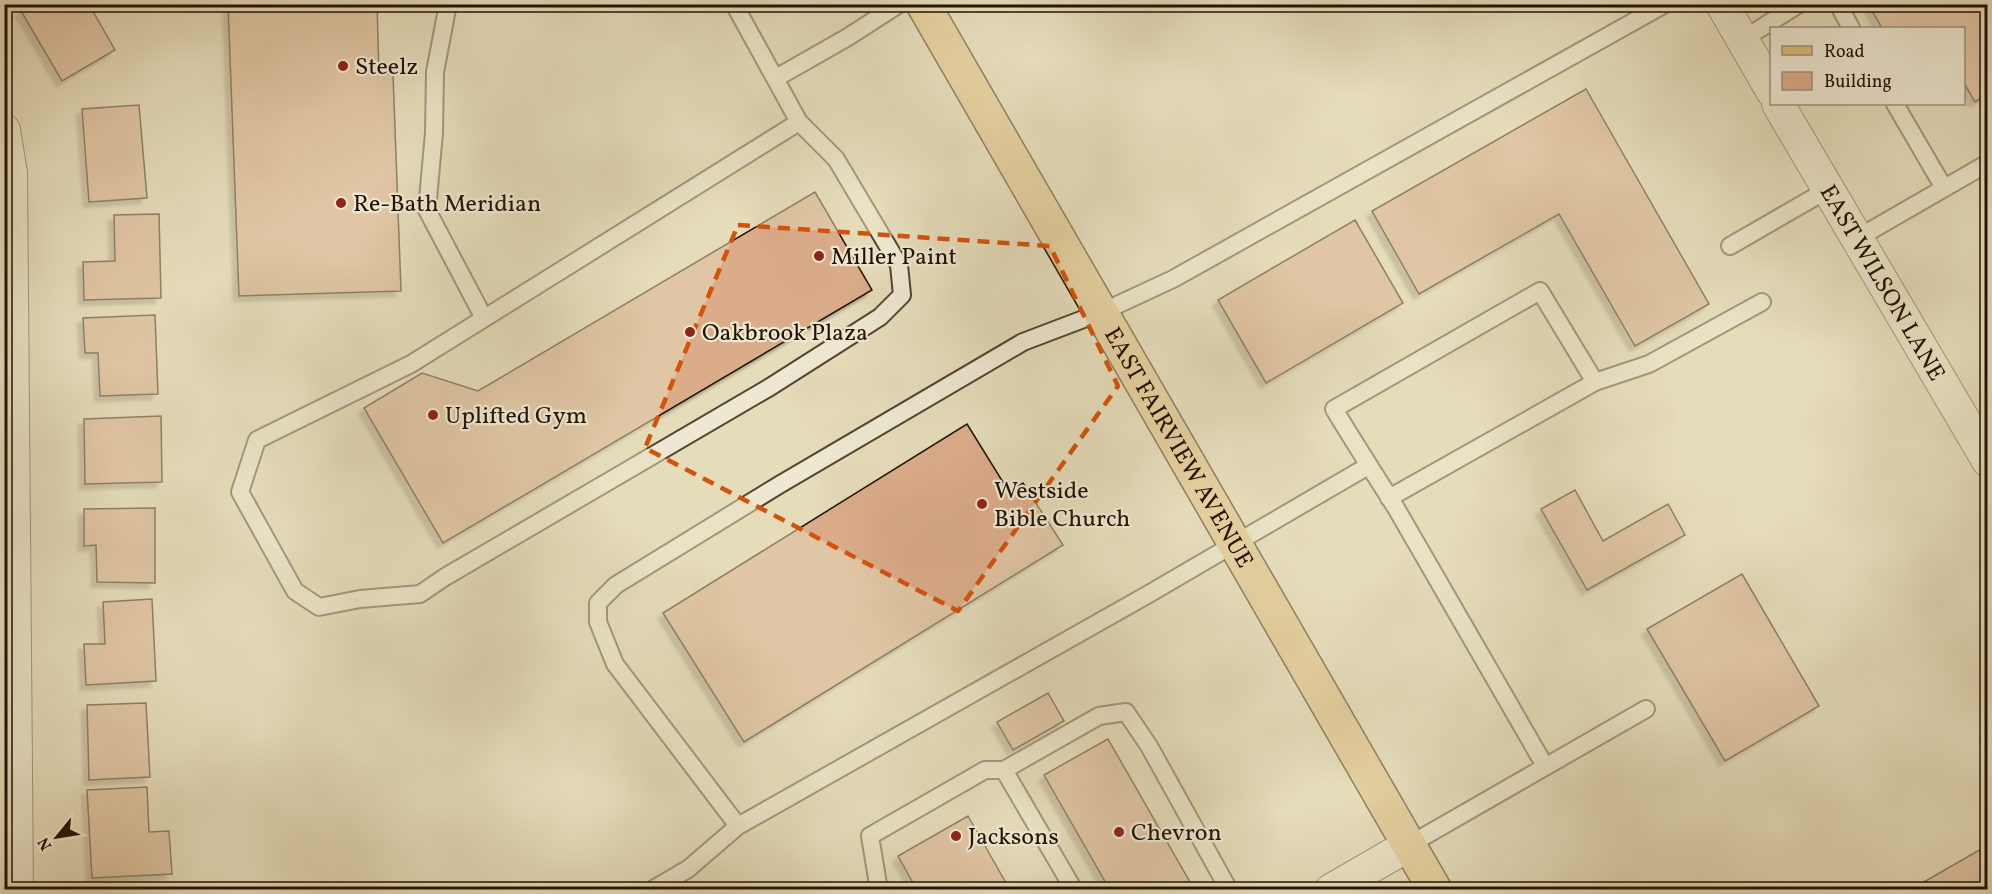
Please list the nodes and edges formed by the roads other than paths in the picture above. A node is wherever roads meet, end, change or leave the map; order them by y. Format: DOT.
graph roads {
  1 [pos="448,4"];
  2 [pos="734,4"];
  3 [pos="899,4"];
  4 [pos="923,4"];
  5 [pos="1665,4"];
  6 [pos="1722,4"];
  7 [pos="1799,4"];
  8 [pos="1838,4"];
  9 [pos="1850,27"];
  10 [pos="1742,40"];
  11 [pos="776,78"];
  12 [pos="1770,88"];
  13 [pos="1779,105"];
  14 [pos="1896,105"];
  15 [pos="799,122"];
  16 [pos="4,130"];
  17 [pos="1988,163"];
  18 [pos="1944,188"];
  19 [pos="1827,190"];
  20 [pos="1856,238"];
  21 [pos="1730,246"];
  22 [pos="1762,302"];
  23 [pos="1102,312"];
  24 [pos="484,318"];
  25 [pos="1595,382"];
  26 [pos="1988,461"];
  27 [pos="1368,466"];
  28 [pos="1389,498"];
  29 [pos="1236,543"];
  30 [pos="9,582"];
  31 [pos="1646,709"];
  32 [pos="1545,766"];
  33 [pos="1004,770"];
  34 [pos="738,826"];
  35 [pos="1409,845"];
  36 [pos="1223,887"];
  37 [pos="17,890"];
  38 [pos="652,890"];
  39 [pos="879,890"];
  40 [pos="1074,890"];
  41 [pos="1331,890"];
  42 [pos="1435,890"];
  1 -- 24 [label="lane"];
  2 -- 11 [label="lane"];
  3 -- 11 [label="lane"];
  4 -- 23 [label="main road, EAST FAIRVIEW AVENUE"];
  5 -- 23 [label="lane"];
  6 -- 10 [label="street"];
  7 -- 10 [label="lane"];
  8 -- 9 [label="lane"];
  10 -- 12 [label="street"];
  11 -- 15 [label="lane"];
  13 -- 19 [label="street, EAST WILSON LANE"];
  14 -- 18 [label="lane"];
  15 -- 24 [label="lane"];
  15 -- 24 [label="lane"];
  16 -- 30 [label="street"];
  17 -- 18 [label="lane"];
  18 -- 20 [label="lane"];
  19 -- 20 [label="street, EAST WILSON LANE"];
  19 -- 21 [label="lane"];
  20 -- 26 [label="street, EAST WILSON LANE"];
  22 -- 25 [label="lane"];
  23 -- 29 [label="main road, EAST FAIRVIEW AVENUE"];
  23 -- 34 [label="lane"];
  25 -- 27 [label="lane"];
  25 -- 28 [label="lane"];
  27 -- 28 [label="lane"];
  27 -- 29 [label="lane"];
  28 -- 32 [label="lane"];
  29 -- 34 [label="lane"];
  29 -- 35 [label="main road, EAST FAIRVIEW AVENUE"];
  30 -- 37 [label="street"];
  31 -- 32 [label="lane"];
  32 -- 35 [label="lane"];
  33 -- 36 [label="lane"];
  33 -- 39 [label="lane"];
  33 -- 40 [label="lane"];
  34 -- 38 [label="lane"];
  35 -- 41 [label="street"];
  35 -- 42 [label="main road, EAST FAIRVIEW AVENUE"];
}
